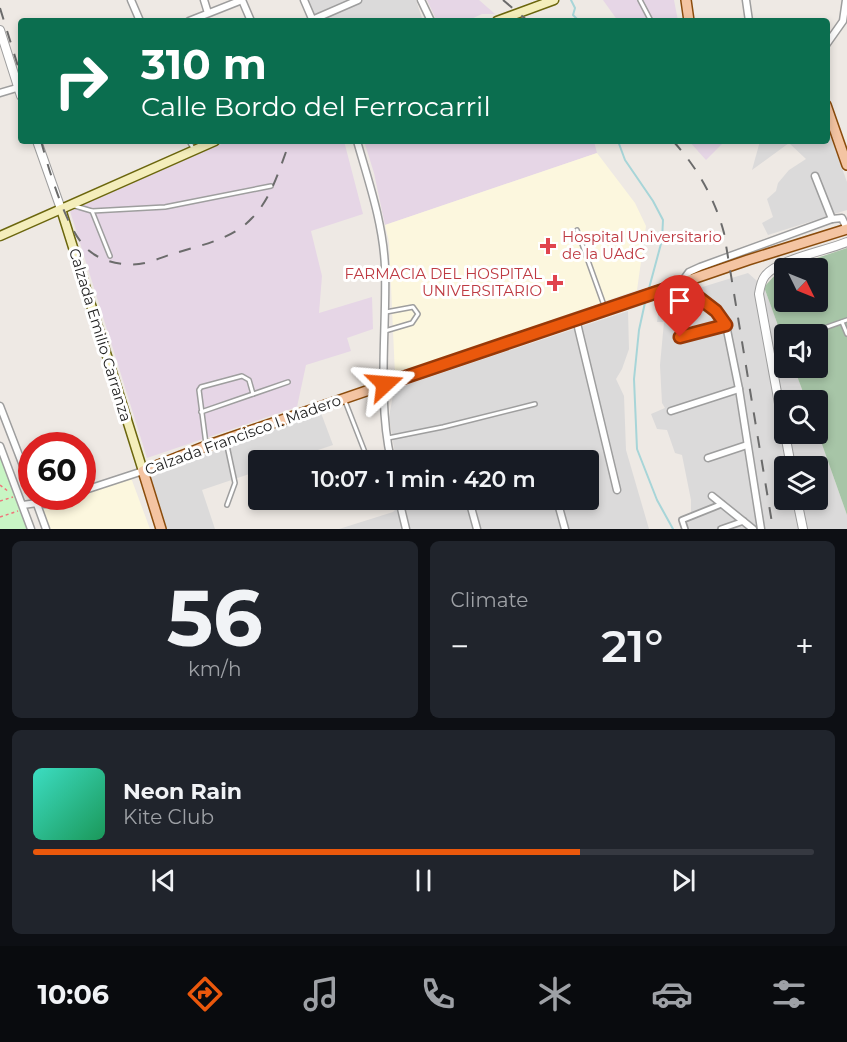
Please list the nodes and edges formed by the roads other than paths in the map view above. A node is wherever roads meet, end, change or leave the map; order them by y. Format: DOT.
graph roads {
  1 [pos="131,0"];
  2 [pos="204,0"];
  3 [pos="242,0"];
  4 [pos="304,0"];
  5 [pos="358,0"];
  6 [pos="421,0"];
  7 [pos="554,0"];
  8 [pos="639,0"];
  9 [pos="686,0"];
  10 [pos="746,0"];
  11 [pos="846,0"];
  12 [pos="348,2"];
  13 [pos="208,13"];
  14 [pos="139,18"];
  15 [pos="196,18"];
  16 [pos="250,18"];
  17 [pos="312,18"];
  18 [pos="317,18"];
  19 [pos="430,18"];
  20 [pos="505,18"];
  21 [pos="649,18"];
  22 [pos="689,18"];
  23 [pos="749,18"];
  24 [pos="0,30"];
  25 [pos="830,39"];
  26 [pos="18,84"];
  27 [pos="18,90"];
  28 [pos="0,93"];
  29 [pos="830,116"];
  30 [pos="38,144"];
  31 [pos="191,144"];
  32 [pos="208,144"];
  33 [pos="358,144"];
  34 [pos="194,150"];
  35 [pos="846,162"];
  36 [pos="815,177"];
  37 [pos="272,186"];
  38 [pos="70,204"];
  39 [pos="61,209"];
  40 [pos="92,211"];
  41 [pos="832,219"];
  42 [pos="847,229"];
  43 [pos="577,230"];
  44 [pos="0,236"];
  45 [pos="847,242"];
  46 [pos="110,256"];
  47 [pos="681,284"];
  48 [pos="605,310"];
  49 [pos="385,312"];
  50 [pos="576,319"];
  51 [pos="845,321"];
  52 [pos="726,325"];
  53 [pos="828,327"];
  54 [pos="385,331"];
  55 [pos="847,334"];
  56 [pos="680,337"];
  57 [pos="288,382"];
  58 [pos="385,384"];
  59 [pos="739,389"];
  60 [pos="777,390"];
  61 [pos="253,394"];
  62 [pos="344,399"];
  63 [pos="535,404"];
  64 [pos="0,406"];
  65 [pos="671,411"];
  66 [pos="201,412"];
  67 [pos="387,438"];
  68 [pos="225,440"];
  69 [pos="747,445"];
  70 [pos="0,446"];
  71 [pos="206,446"];
  72 [pos="364,450"];
  73 [pos="389,450"];
  74 [pos="18,453"];
  75 [pos="708,458"];
  76 [pos="142,471"];
  77 [pos="96,486"];
  78 [pos="617,490"];
  79 [pos="18,492"];
  80 [pos="712,496"];
  81 [pos="722,504"];
  82 [pos="226,505"];
  83 [pos="25,510"];
  84 [pos="401,510"];
  85 [pos="472,510"];
  86 [pos="560,510"];
  87 [pos="800,510"];
  88 [pos="40,511"];
  89 [pos="27,517"];
  90 [pos="744,521"];
  91 [pos="31,529"];
  92 [pos="46,529"];
  93 [pos="161,529"];
  94 [pos="405,529"];
  95 [pos="477,529"];
  96 [pos="565,529"];
  97 [pos="685,529"];
  98 [pos="722,529"];
  99 [pos="753,529"];
  100 [pos="761,529"];
  101 [pos="803,529"];
  1 -- 14 [label="street"];
  2 -- 13 [label="street"];
  3 -- 13 [label="street"];
  3 -- 16 [label="street"];
  4 -- 17 [label="street"];
  5 -- 12 [label="street"];
  6 -- 19 [label="street"];
  7 -- 20 [label="main road"];
  8 -- 21 [label="lane"];
  9 -- 22 [label="main road"];
  10 -- 23 [label="street"];
  11 -- 25 [label="street"];
  12 -- 18 [label="street"];
  13 -- 15 [label="street"];
  24 -- 26 [label="street"];
  27 -- 28 [label="street"];
  29 -- 35 [label="main road"];
  30 -- 39 [label="street, Calzada Emilio Carranza"];
  31 -- 34 [label="lane"];
  32 -- 34 [label="main road"];
  33 -- 49 [label="street"];
  34 -- 38 [label="main road"];
  36 -- 41 [label="street"];
  37 -- 40 [label="lane"];
  38 -- 39 [label="main road"];
  38 -- 40 [label="lane"];
  39 -- 44 [label="main road"];
  39 -- 76 [label="main road, Calzada Emilio Carranza"];
  40 -- 46 [label="lane"];
  41 -- 42 [label="street"];
  41 -- 47 [label="street"];
  42 -- 47 [label="main road, Calzada Francisco I. Madero"];
  43 -- 48 [label="lane"];
  45 -- 60 [label="street"];
  47 -- 48 [label="main road, Calzada Francisco I. Madero"];
  47 -- 52 [label="street"];
  48 -- 50 [label="main road, Calzada Francisco I. Madero"];
  49 -- 54 [label="street"];
  49 -- 54 [label="lane"];
  50 -- 58 [label="main road, Calzada Francisco I. Madero"];
  50 -- 78 [label="street"];
  51 -- 53 [label="lane"];
  51 -- 55 [label="lane"];
  52 -- 56 [label="street"];
  52 -- 59 [label="street"];
  54 -- 58 [label="street"];
  57 -- 61 [label="lane"];
  58 -- 62 [label="main road, Calzada Francisco I. Madero"];
  58 -- 67 [label="street"];
  59 -- 65 [label="street"];
  59 -- 69 [label="street"];
  61 -- 66 [label="lane"];
  61 -- 66 [label="lane"];
  62 -- 68 [label="main road, Calzada Francisco I. Madero"];
  62 -- 72 [label="lane"];
  63 -- 67 [label="lane"];
  64 -- 74 [label="street"];
  66 -- 71 [label="lane"];
  67 -- 73 [label="street"];
  68 -- 71 [label="main road, Calzada Francisco I. Madero"];
  68 -- 82 [label="lane"];
  69 -- 75 [label="street"];
  69 -- 100 [label="street"];
  70 -- 79 [label="street"];
  71 -- 76 [label="main road, Calzada Francisco I. Madero"];
  76 -- 77 [label="street, Calzada Francisco I. Madero"];
  76 -- 93 [label="main road, Calzada Emilio Carranza"];
  80 -- 81 [label="street"];
  81 -- 90 [label="street"];
  81 -- 97 [label="street"];
  83 -- 89 [label="street"];
  84 -- 94 [label="street"];
  85 -- 95 [label="street"];
  86 -- 96 [label="street"];
  87 -- 101 [label="street"];
  88 -- 89 [label="street"];
  88 -- 92 [label="street"];
  89 -- 91 [label="street"];
  90 -- 98 [label="street"];
  90 -- 99 [label="street"];
}
